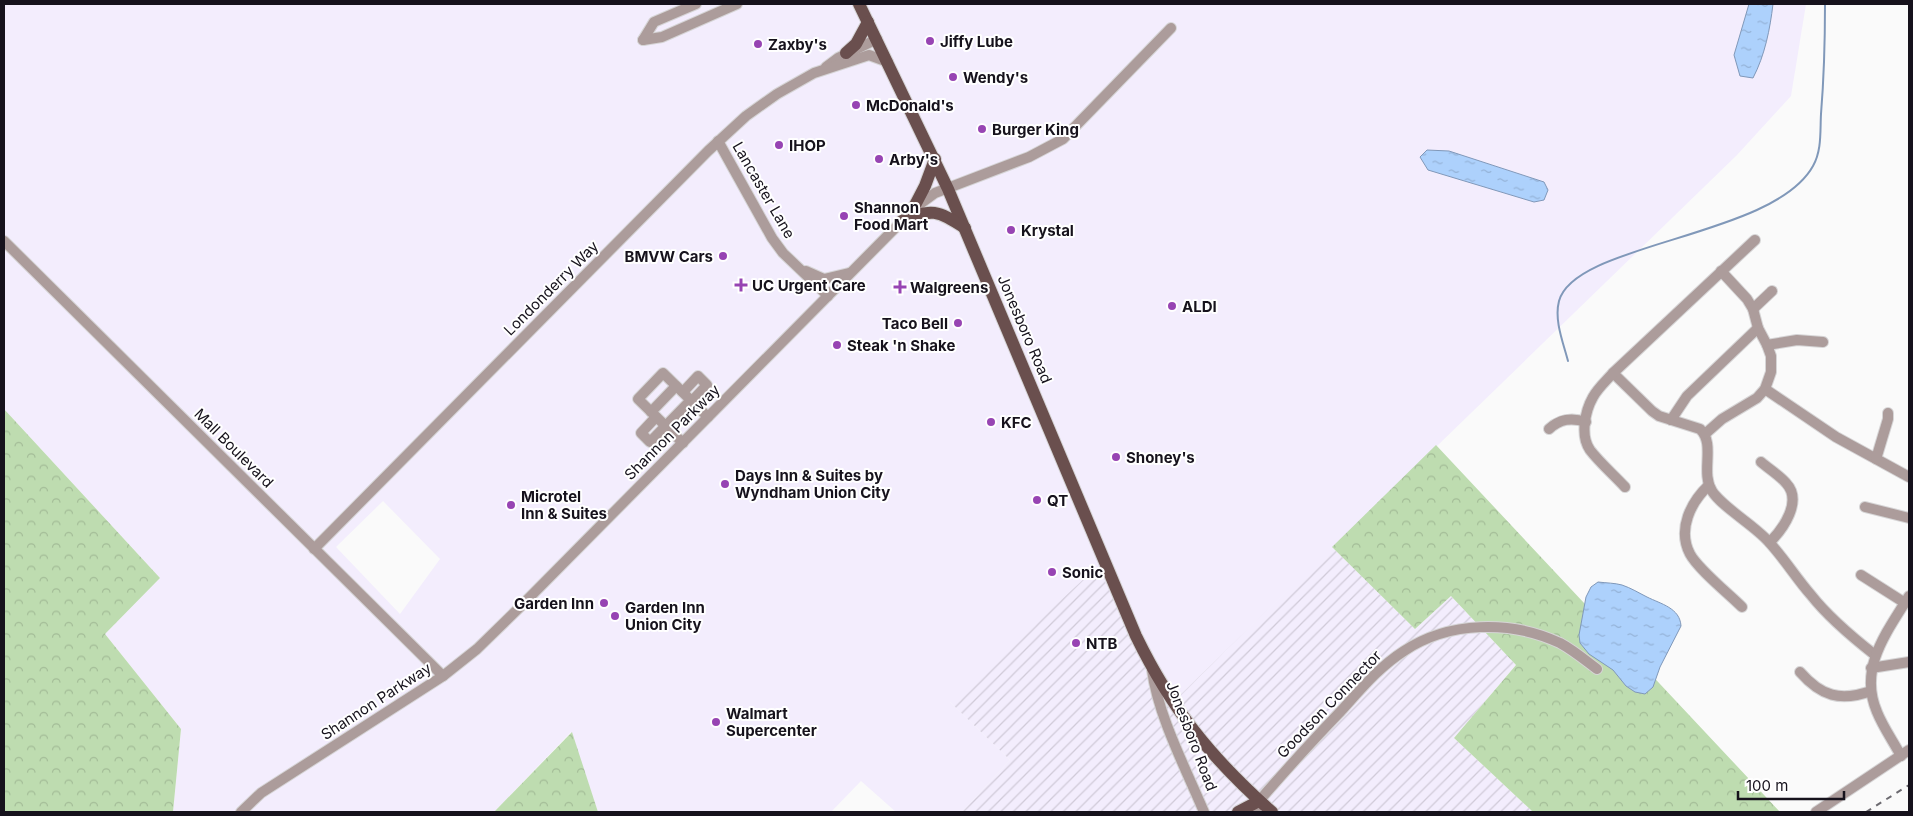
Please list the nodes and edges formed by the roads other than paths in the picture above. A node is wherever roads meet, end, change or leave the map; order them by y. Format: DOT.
graph roads {
  1 [pos="696,4"];
  2 [pos="737,4"];
  3 [pos="859,4"];
  4 [pos="868,22"];
  5 [pos="1171,28"];
  6 [pos="877,39"];
  7 [pos="846,53"];
  8 [pos="888,62"];
  9 [pos="825,68"];
  10 [pos="718,141"];
  11 [pos="935,159"];
  12 [pos="948,189"];
  13 [pos="912,210"];
  14 [pos="902,221"];
  15 [pos="965,228"];
  16 [pos="1755,240"];
  17 [pos="4,241"];
  18 [pos="794,263"];
  19 [pos="852,271"];
  20 [pos="1721,271"];
  21 [pos="1772,291"];
  22 [pos="828,296"];
  23 [pos="1753,309"];
  24 [pos="1758,328"];
  25 [pos="1823,342"];
  26 [pos="1767,345"];
  27 [pos="1613,373"];
  28 [pos="680,389"];
  29 [pos="1765,389"];
  30 [pos="691,401"];
  31 [pos="1888,413"];
  32 [pos="654,415"];
  33 [pos="708,417"];
  34 [pos="1671,420"];
  35 [pos="1586,422"];
  36 [pos="666,426"];
  37 [pos="1549,430"];
  38 [pos="1705,434"];
  39 [pos="683,443"];
  40 [pos="1876,459"];
  41 [pos="1761,462"];
  42 [pos="1909,477"];
  43 [pos="1709,485"];
  44 [pos="1625,487"];
  45 [pos="1865,507"];
  46 [pos="1909,518"];
  47 [pos="1770,542"];
  48 [pos="314,549"];
  49 [pos="1860,575"];
  50 [pos="1907,599"];
  51 [pos="1742,607"];
  52 [pos="1875,655"];
  53 [pos="1909,662"];
  54 [pos="1871,668"];
  55 [pos="1597,669"];
  56 [pos="1152,670"];
  57 [pos="1800,672"];
  58 [pos="442,676"];
  59 [pos="1871,691"];
  60 [pos="1905,753"];
  61 [pos="1257,806"];
  62 [pos="241,812"];
  63 [pos="1204,812"];
  64 [pos="1238,812"];
  65 [pos="1272,812"];
  66 [pos="1816,812"];
  1 -- 2 [label="street"];
  3 -- 4 [label="main road, Jonesboro Road"];
  4 -- 6 [label="main road, Jonesboro Road"];
  4 -- 7 [label="main road"];
  5 -- 12 [label="street, Shannon Parkway"];
  6 -- 7 [label="street, Londonderry Way"];
  6 -- 8 [label="main road, Jonesboro Road"];
  7 -- 9 [label="street, Londonderry Way"];
  8 -- 9 [label="street, Londonderry Way"];
  8 -- 11 [label="main road, Jonesboro Road"];
  9 -- 10 [label="street, Londonderry Way"];
  10 -- 18 [label="street, Lancaster Lane"];
  10 -- 48 [label="street, Londonderry Way"];
  11 -- 12 [label="main road, Jonesboro Road"];
  11 -- 13 [label="main road"];
  12 -- 13 [label="street, Shannon Parkway"];
  12 -- 15 [label="main road, Jonesboro Road"];
  13 -- 14 [label="street, Shannon Parkway"];
  14 -- 15 [label="main road"];
  14 -- 19 [label="street, Shannon Parkway"];
  15 -- 56 [label="main road, Jonesboro Road"];
  16 -- 20 [label="street"];
  17 -- 48 [label="street, Mall Boulevard"];
  18 -- 19 [label="street"];
  18 -- 22 [label="street, Lancaster Lane"];
  19 -- 22 [label="street, Shannon Parkway"];
  20 -- 23 [label="street"];
  20 -- 27 [label="street"];
  21 -- 23 [label="street"];
  22 -- 33 [label="street, Shannon Parkway"];
  23 -- 24 [label="street"];
  24 -- 26 [label="street"];
  24 -- 34 [label="street"];
  25 -- 26 [label="street"];
  26 -- 29 [label="street"];
  27 -- 34 [label="street"];
  27 -- 35 [label="street"];
  28 -- 30 [label="street"];
  28 -- 30 [label="street"];
  28 -- 32 [label="street"];
  28 -- 32 [label="street"];
  29 -- 38 [label="street"];
  29 -- 40 [label="street"];
  30 -- 33 [label="street"];
  30 -- 36 [label="street"];
  31 -- 40 [label="street"];
  32 -- 36 [label="street"];
  32 -- 36 [label="street"];
  33 -- 39 [label="street, Shannon Parkway"];
  34 -- 38 [label="street"];
  35 -- 37 [label="street"];
  35 -- 44 [label="street"];
  36 -- 39 [label="street"];
  38 -- 43 [label="street"];
  39 -- 58 [label="street, Shannon Parkway"];
  40 -- 42 [label="street"];
  41 -- 47 [label="street"];
  43 -- 47 [label="street"];
  43 -- 51 [label="street"];
  45 -- 46 [label="street"];
  47 -- 52 [label="street"];
  48 -- 58 [label="street, Mall Boulevard"];
  49 -- 50 [label="street"];
  50 -- 52 [label="street"];
  52 -- 54 [label="street"];
  53 -- 54 [label="street"];
  54 -- 59 [label="street"];
  55 -- 61 [label="street, Goodson Connector"];
  56 -- 61 [label="main road, Jonesboro Road"];
  56 -- 63 [label="street, Jonesboro Road"];
  57 -- 59 [label="street"];
  58 -- 62 [label="street, Shannon Parkway"];
  59 -- 60 [label="street"];
  60 -- 66 [label="street"];
  61 -- 64 [label="main road"];
  61 -- 65 [label="main road, Jonesboro Road"];
}
